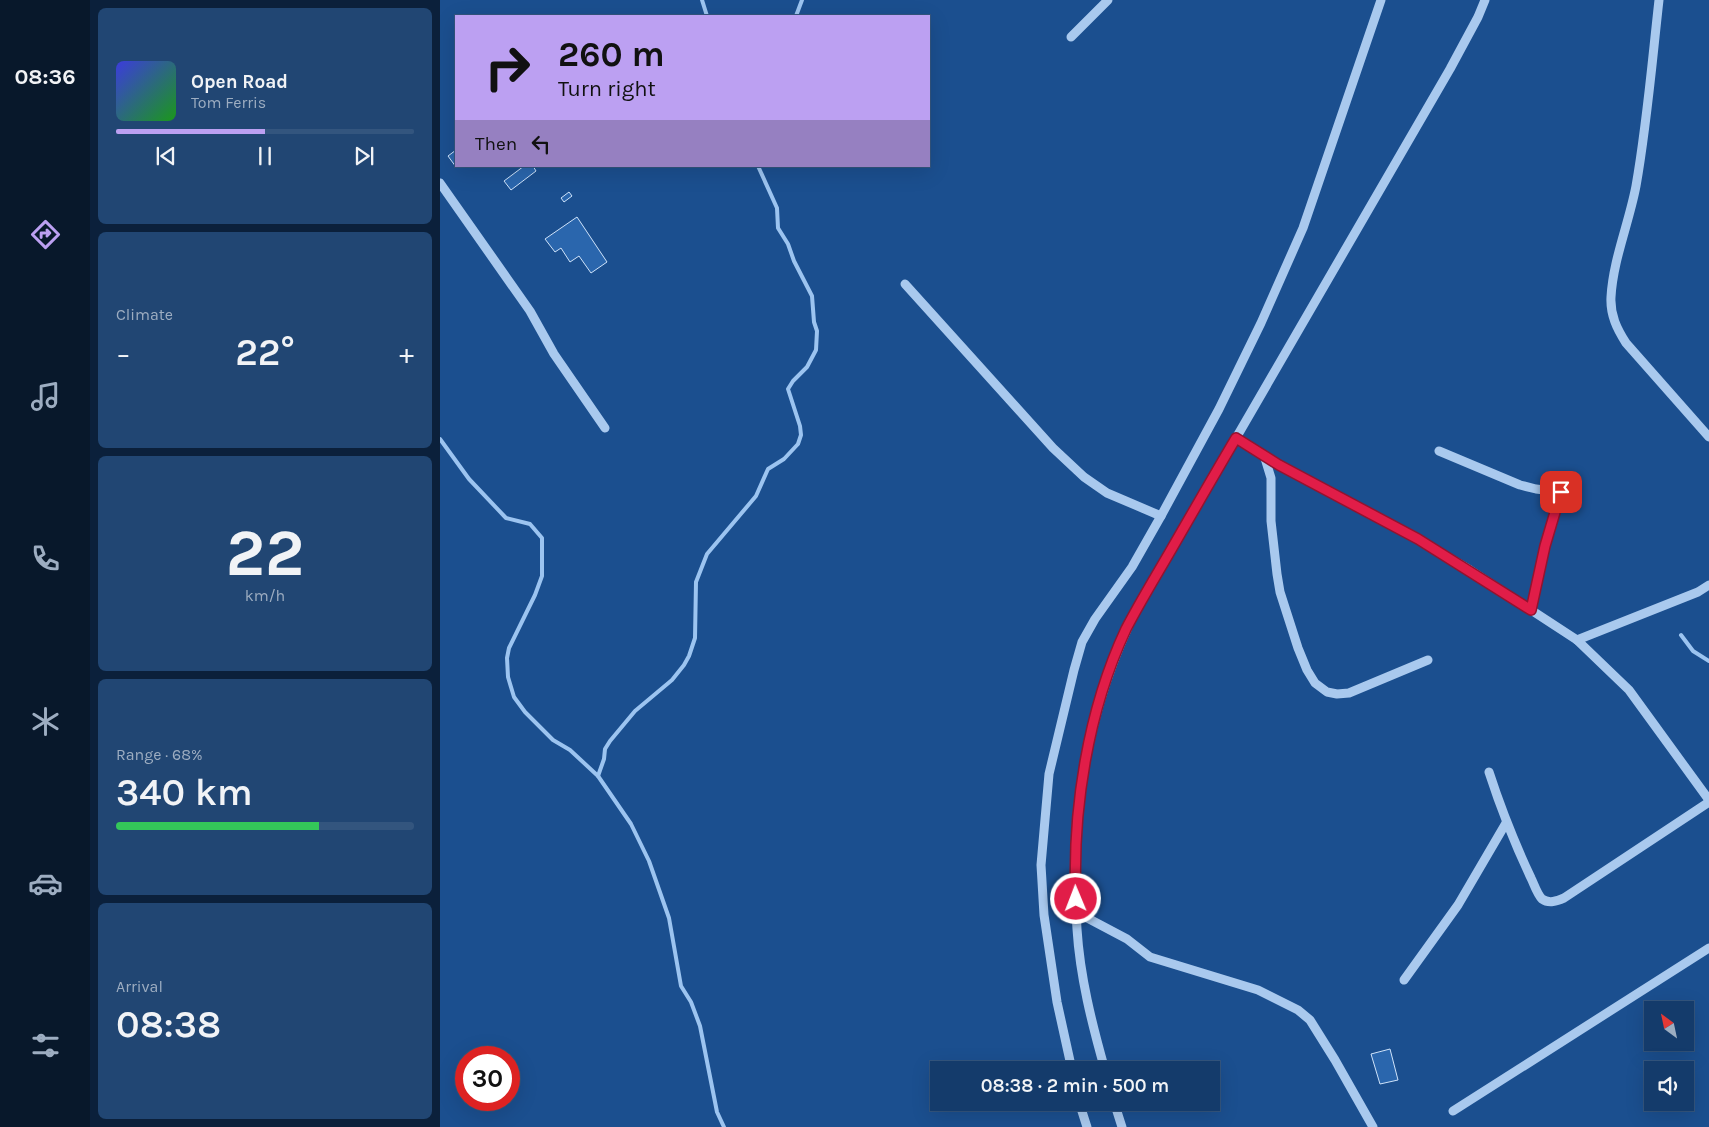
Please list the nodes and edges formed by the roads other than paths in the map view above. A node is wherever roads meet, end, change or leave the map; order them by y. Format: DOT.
graph roads {
  1 [pos="1108,0"];
  2 [pos="1381,0"];
  3 [pos="1485,0"];
  4 [pos="1659,0"];
  5 [pos="1071,36"];
  6 [pos="440,183"];
  7 [pos="905,284"];
  8 [pos="605,428"];
  9 [pos="1709,437"];
  10 [pos="1236,438"];
  11 [pos="1439,451"];
  12 [pos="1264,456"];
  13 [pos="1161,516"];
  14 [pos="1709,585"];
  15 [pos="1531,610"];
  16 [pos="1578,640"];
  17 [pos="1428,660"];
  18 [pos="1489,772"];
  19 [pos="1709,801"];
  20 [pos="1506,823"];
  21 [pos="1076,912"];
  22 [pos="1709,948"];
  23 [pos="1404,980"];
  24 [pos="1070,1061"];
  25 [pos="1102,1061"];
  26 [pos="1082,1111"];
  27 [pos="1117,1111"];
  28 [pos="1453,1111"];
  29 [pos="1087,1127"];
  30 [pos="1122,1127"];
  31 [pos="1373,1127"];
  1 -- 5 [label="street"];
  2 -- 13 [label="street"];
  3 -- 10 [label="street"];
  4 -- 9 [label="street"];
  6 -- 8 [label="street"];
  7 -- 13 [label="street"];
  10 -- 12 [label="street"];
  10 -- 21 [label="street"];
  11 -- 15 [label="street"];
  12 -- 15 [label="street"];
  12 -- 17 [label="street"];
  13 -- 24 [label="street"];
  14 -- 16 [label="street"];
  15 -- 16 [label="street"];
  16 -- 19 [label="street"];
  18 -- 20 [label="street"];
  19 -- 20 [label="street"];
  20 -- 23 [label="street"];
  21 -- 25 [label="street"];
  21 -- 31 [label="street"];
  22 -- 28 [label="street"];
  26 -- 29 [label="street"];
  27 -- 30 [label="street"];
}
